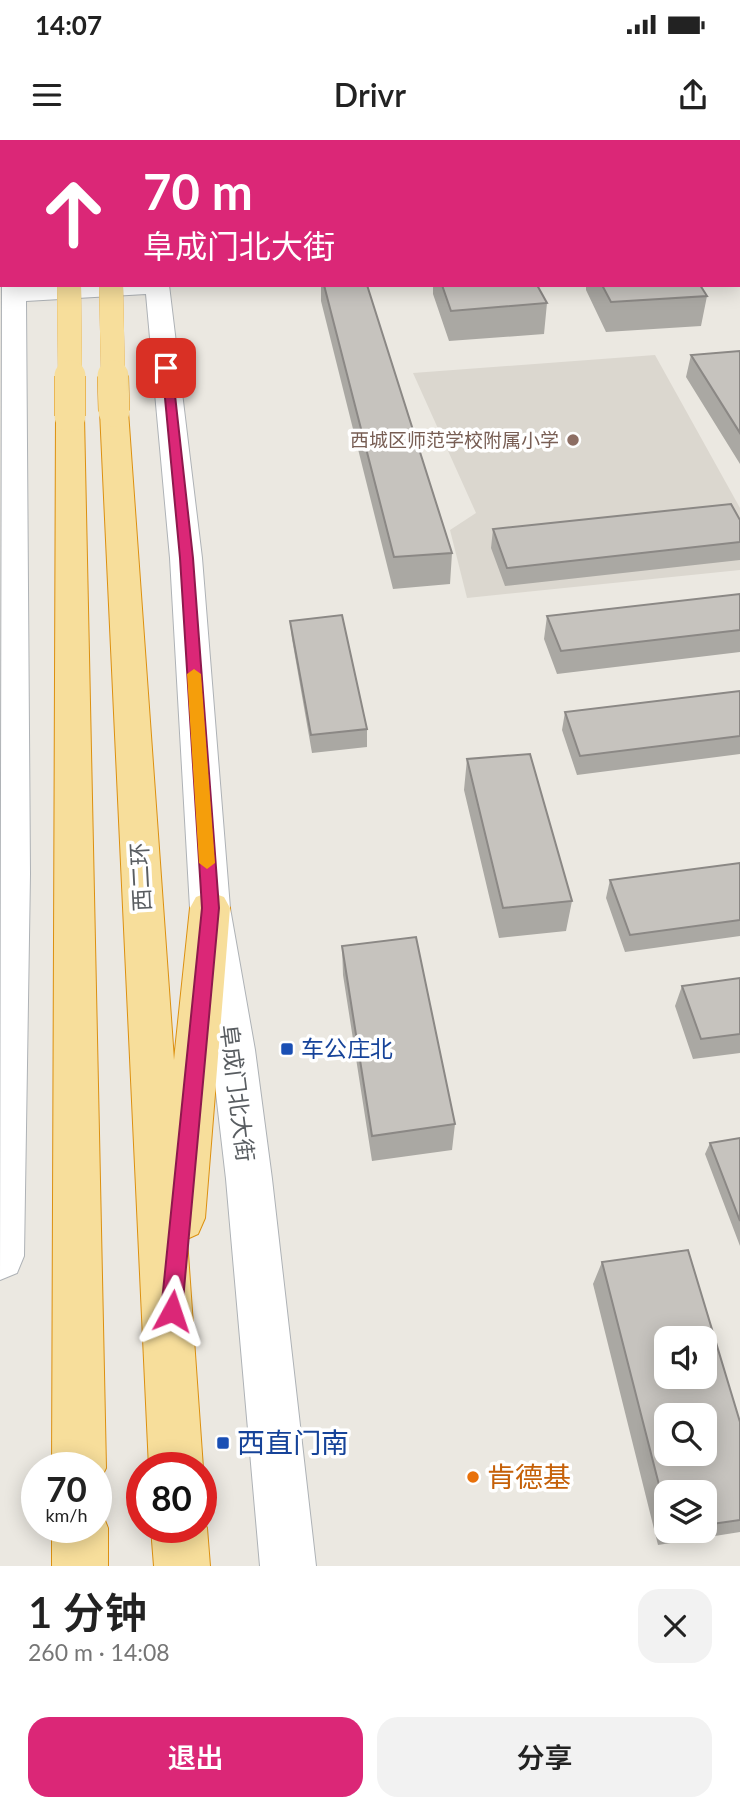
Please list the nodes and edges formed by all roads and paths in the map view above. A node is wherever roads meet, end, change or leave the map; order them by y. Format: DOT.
graph roads {
  1 [pos="6,287"];
  2 [pos="69,287"];
  3 [pos="111,287"];
  4 [pos="157,287"];
  5 [pos="210,908"];
  6 [pos="0,1256"];
  7 [pos="169,1338"];
  8 [pos="79,1452"];
  9 [pos="175,1452"];
  10 [pos="79,1543"];
  11 [pos="180,1543"];
  12 [pos="80,1566"];
  13 [pos="182,1566"];
  14 [pos="288,1566"];
  1 -- 6 [label="street"];
  2 -- 8 [label="highway, bridge"];
  3 -- 7 [label="highway, 西二环, bridge"];
  4 -- 5 [label="street, 阜成门北大街"];
  5 -- 7 [label="highway"];
  5 -- 14 [label="street, 阜成门北大街"];
  7 -- 9 [label="highway, 西二环"];
  10 -- 12 [label="highway"];
  11 -- 13 [label="highway"];
}
